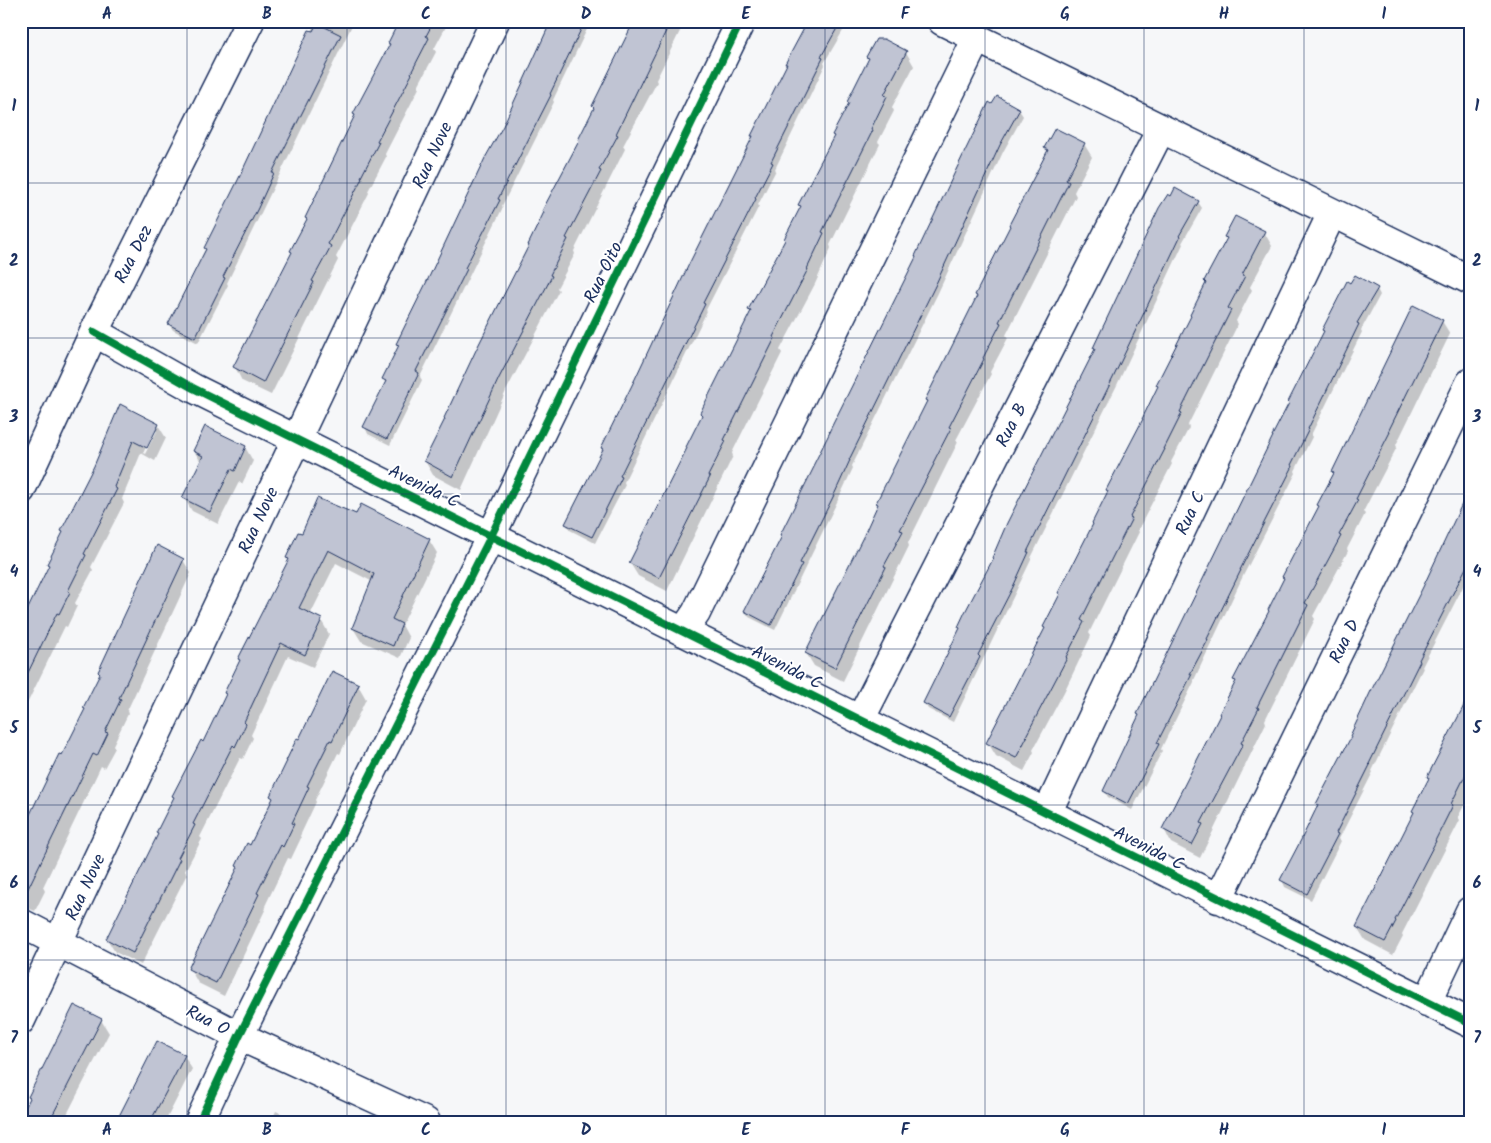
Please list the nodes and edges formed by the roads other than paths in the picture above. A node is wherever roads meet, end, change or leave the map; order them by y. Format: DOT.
graph roads {
  1 [pos="250,21"];
  2 [pos="495,21"];
  3 [pos="742,21"];
  4 [pos="942,21"];
  5 [pos="977,38"];
  6 [pos="1161,129"];
  7 [pos="1332,212"];
  8 [pos="1470,280"];
  9 [pos="94,332"];
  10 [pos="1470,383"];
  11 [pos="296,439"];
  12 [pos="21,490"];
  13 [pos="491,536"];
  14 [pos="683,632"];
  15 [pos="860,720"];
  16 [pos="1047,813"];
  17 [pos="1218,899"];
  18 [pos="1470,911"];
  19 [pos="21,923"];
  20 [pos="58,943"];
  21 [pos="1427,1002"];
  22 [pos="21,1020"];
  23 [pos="1470,1023"];
  24 [pos="239,1036"];
  25 [pos="198,1122"];
  26 [pos="426,1122"];
  1 -- 9 [label="street, Rua Dez"];
  2 -- 11 [label="street, Rua Nove"];
  3 -- 13 [label="street, Rua Oito"];
  4 -- 5 [label="street"];
  5 -- 6 [label="street"];
  5 -- 14 [label="street"];
  6 -- 7 [label="street"];
  6 -- 15 [label="street, Rua B"];
  7 -- 8 [label="street"];
  7 -- 16 [label="street, Rua C"];
  9 -- 11 [label="street, Avenida C"];
  9 -- 12 [label="street, Rua Dez"];
  10 -- 17 [label="street, Rua D"];
  11 -- 13 [label="street, Avenida C"];
  11 -- 20 [label="street, Rua Nove"];
  13 -- 14 [label="street, Avenida C"];
  13 -- 24 [label="street, Rua Oito"];
  14 -- 15 [label="street, Avenida C"];
  15 -- 16 [label="street, Avenida C"];
  16 -- 17 [label="street, Avenida C"];
  17 -- 21 [label="street, Avenida C"];
  18 -- 21 [label="street"];
  19 -- 20 [label="street, Rua O"];
  20 -- 22 [label="street, Rua Nove"];
  20 -- 24 [label="street, Rua O"];
  21 -- 23 [label="street, Avenida C"];
  24 -- 25 [label="street, Rua Oito"];
  24 -- 26 [label="street, Rua O"];
}
